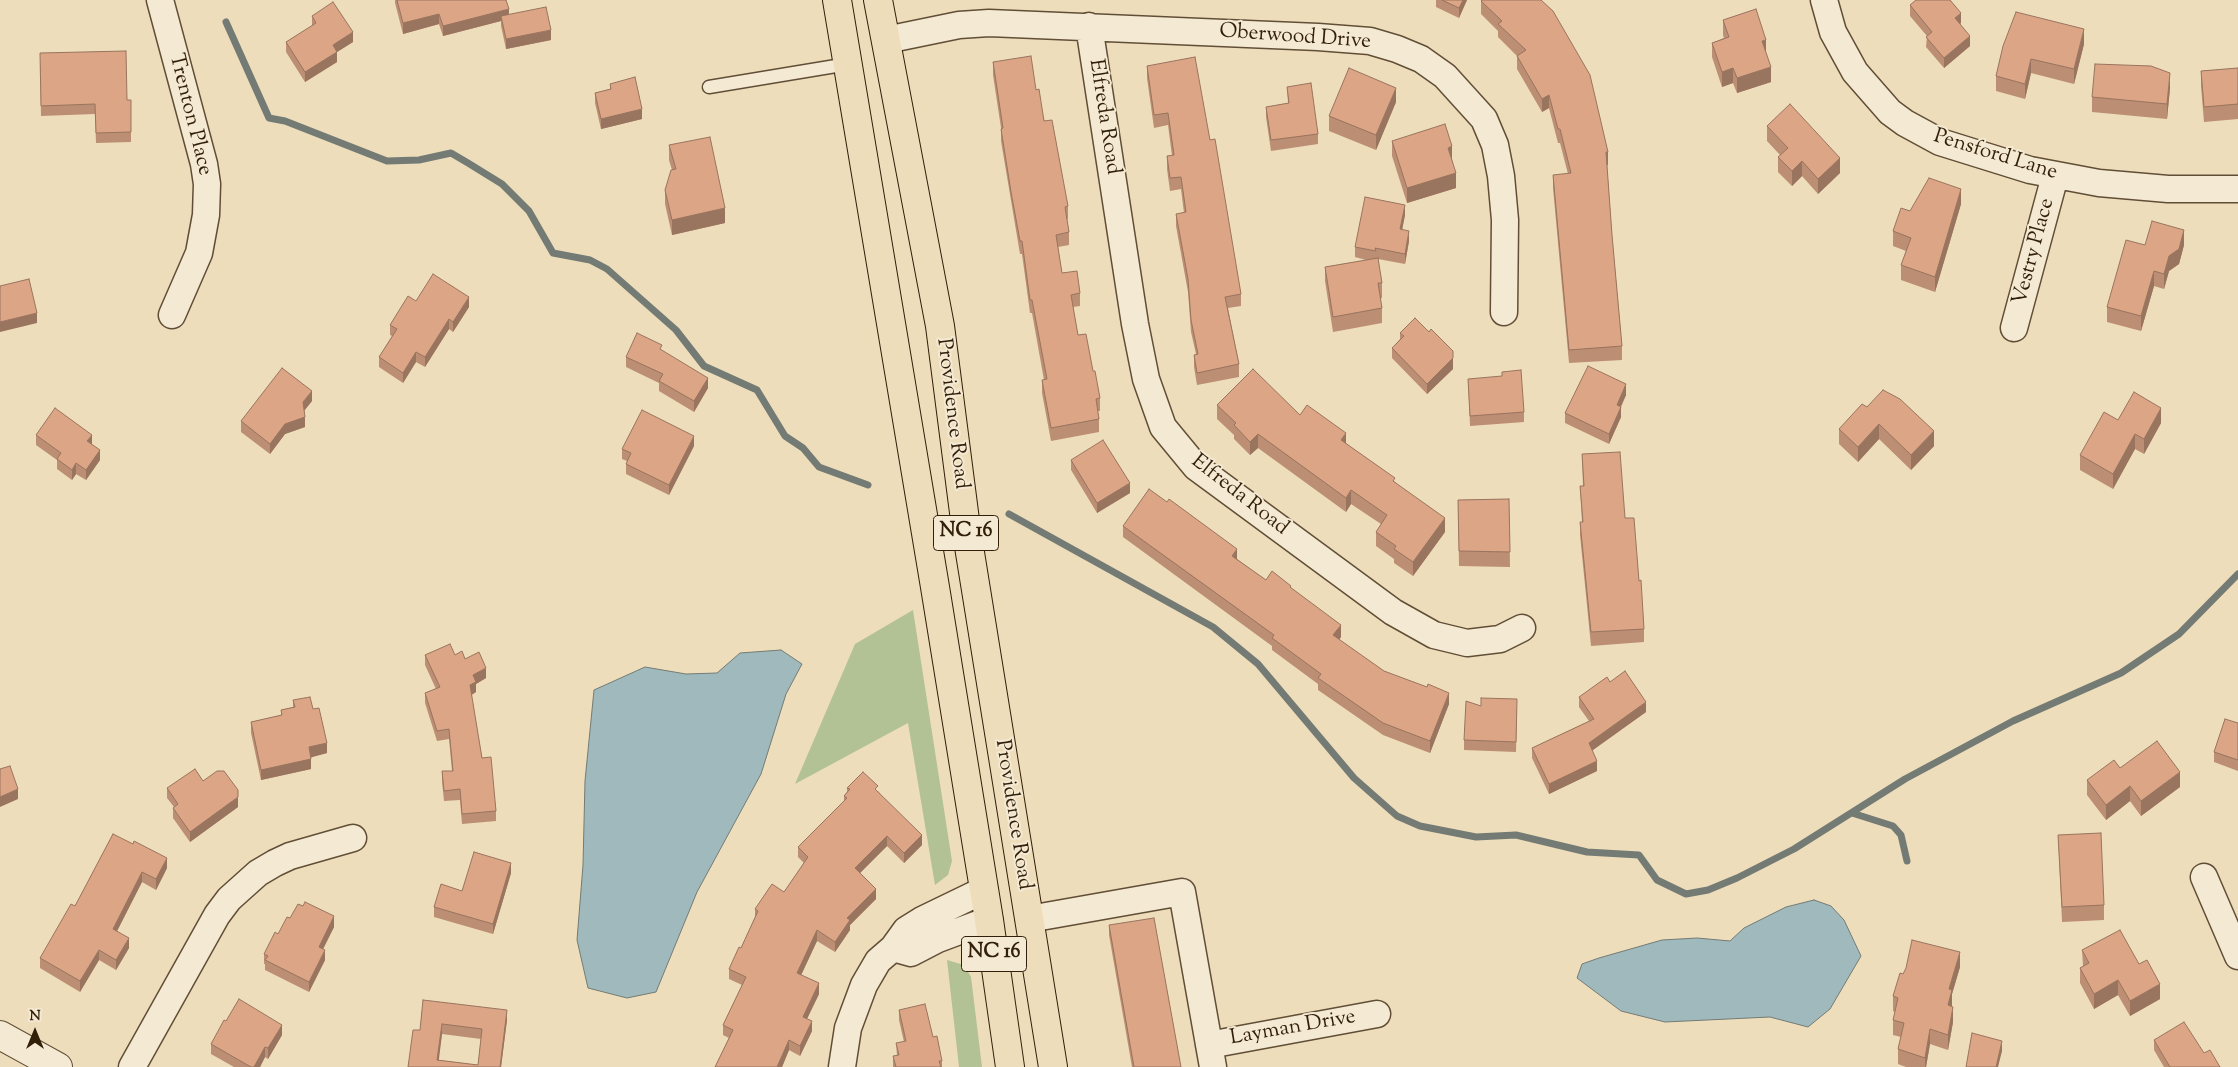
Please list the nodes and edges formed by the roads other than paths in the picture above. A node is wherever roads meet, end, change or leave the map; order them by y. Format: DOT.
graph roads {
  1 [pos="160,0"];
  2 [pos="838,0"];
  3 [pos="878,0"];
  4 [pos="1824,0"];
  5 [pos="1089,26"];
  6 [pos="886,40"];
  7 [pos="848,64"];
  8 [pos="709,87"];
  9 [pos="2055,176"];
  10 [pos="2238,189"];
  11 [pos="1504,312"];
  12 [pos="172,315"];
  13 [pos="2014,328"];
  14 [pos="1522,628"];
  15 [pos="353,838"];
  16 [pos="2204,877"];
  17 [pos="984,890"];
  18 [pos="1030,919"];
  19 [pos="989,920"];
  20 [pos="893,948"];
  21 [pos="2238,956"];
  22 [pos="1377,1014"];
  23 [pos="0,1035"];
  24 [pos="1211,1056"];
  25 [pos="58,1067"];
  26 [pos="132,1067"];
  27 [pos="842,1067"];
  28 [pos="1010,1067"];
  29 [pos="1053,1067"];
  1 -- 12 [label="street, Trenton Place"];
  2 -- 7 [label="main road, Providence Road / NC 16"];
  3 -- 6 [label="main road, Providence Road / NC 16"];
  4 -- 9 [label="street, Pensford Lane"];
  5 -- 6 [label="street, Oberwood Drive"];
  5 -- 11 [label="street, Oberwood Drive"];
  5 -- 14 [label="street, Elfreda Road"];
  6 -- 18 [label="main road, Providence Road / NC 16"];
  7 -- 8 [label="lane"];
  7 -- 17 [label="main road, Providence Road / NC 16"];
  9 -- 10 [label="street, Pensford Lane"];
  9 -- 13 [label="street, Vestry Place"];
  15 -- 26 [label="street"];
  16 -- 21 [label="street"];
  17 -- 19 [label="main road, Providence Road / NC 16"];
  17 -- 20 [label="street"];
  18 -- 24 [label="street"];
  18 -- 29 [label="main road, Providence Road / NC 16"];
  19 -- 20 [label="street"];
  19 -- 28 [label="main road, Providence Road / NC 16"];
  20 -- 27 [label="street"];
  22 -- 24 [label="street, Layman Drive"];
  23 -- 25 [label="street"];
}
